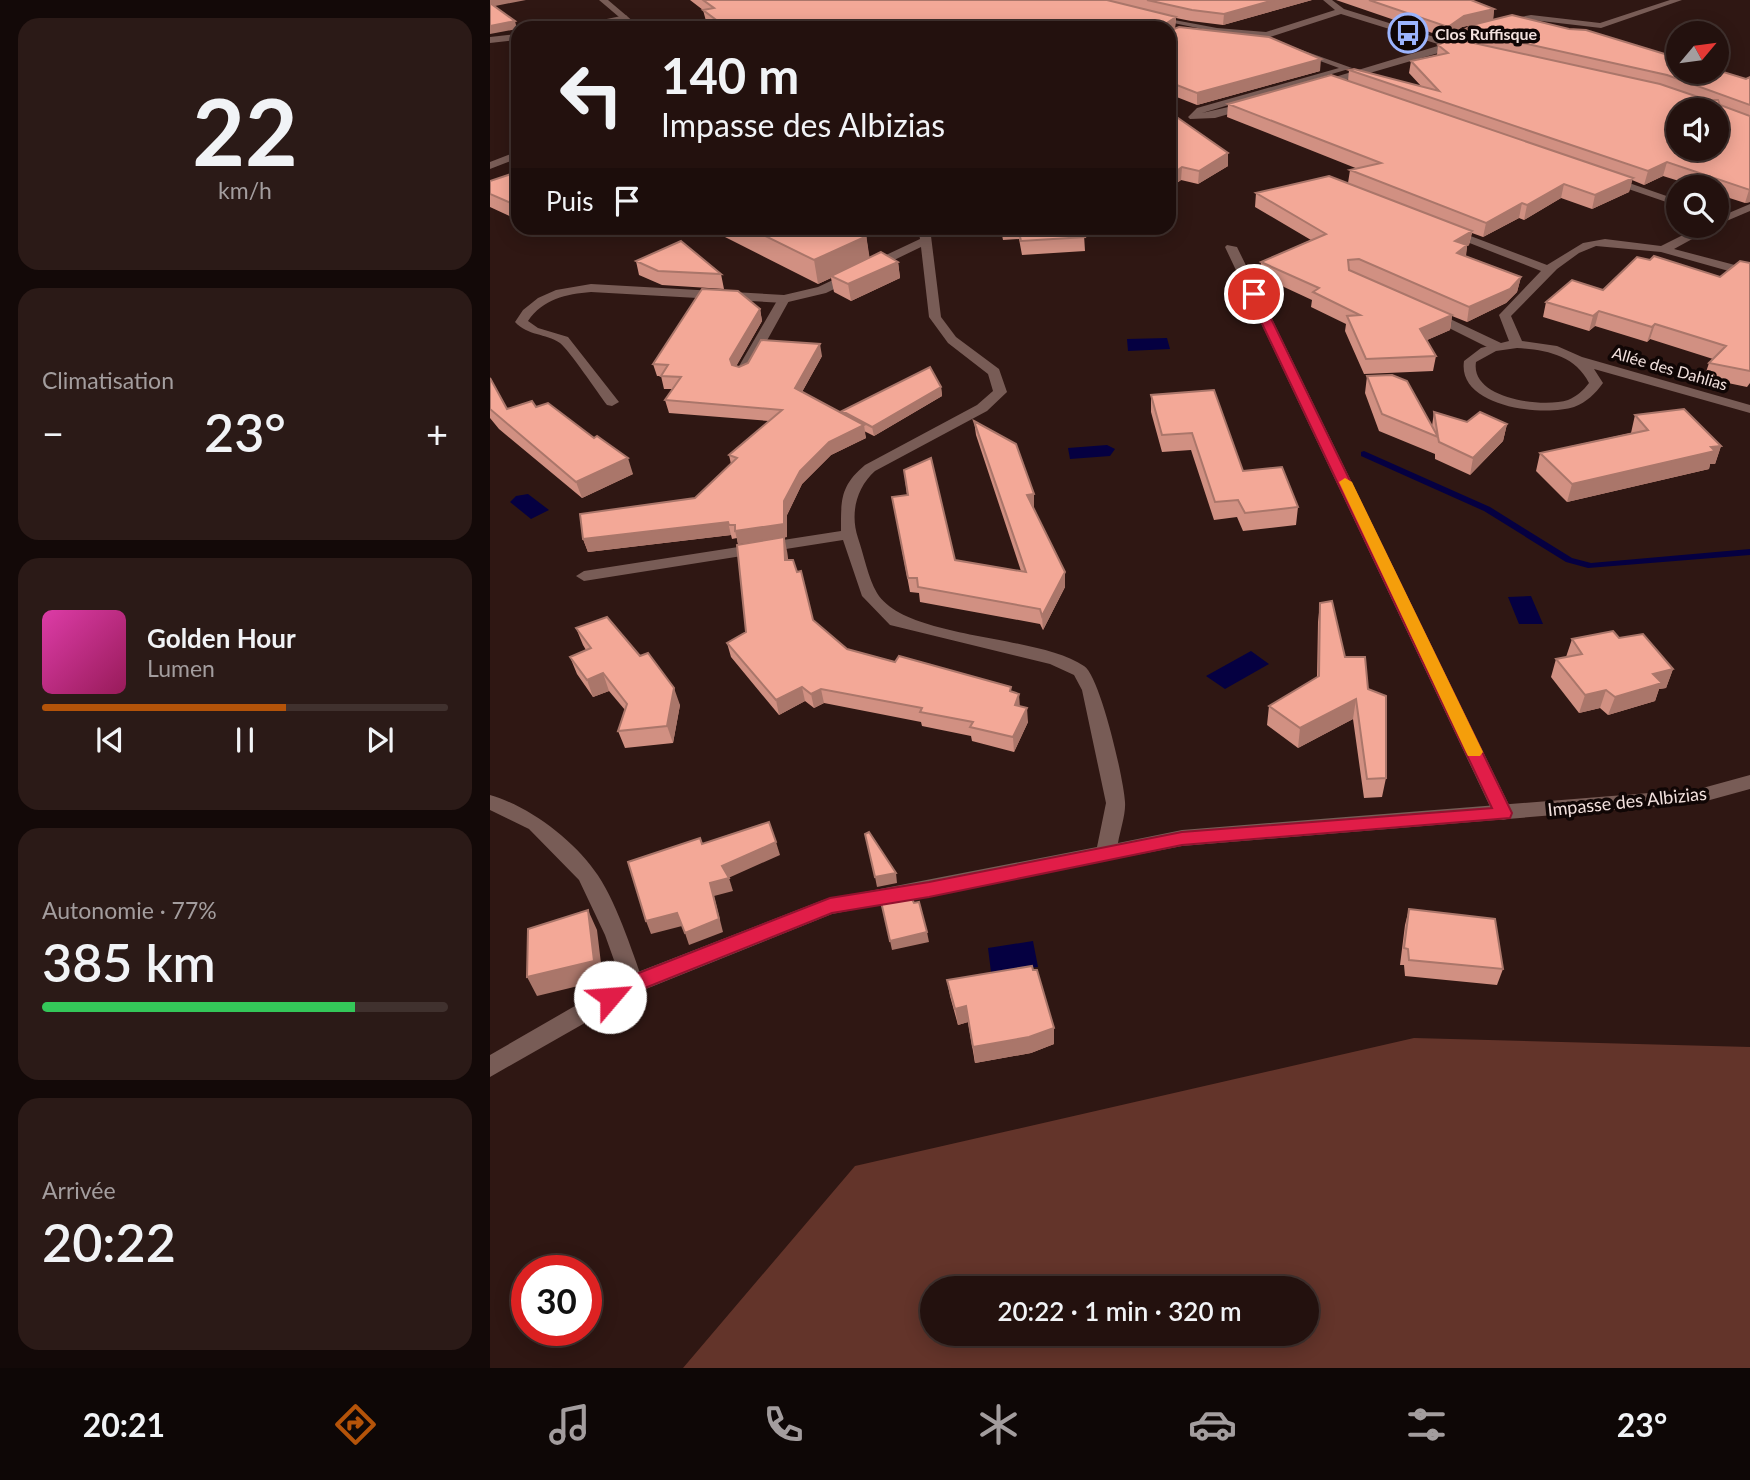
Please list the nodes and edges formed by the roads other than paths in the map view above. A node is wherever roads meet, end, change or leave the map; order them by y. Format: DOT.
graph roads {
  1 [pos="603,0"];
  2 [pos="1327,0"];
  3 [pos="1678,0"];
  4 [pos="1341,11"];
  5 [pos="1140,15"];
  6 [pos="626,17"];
  7 [pos="605,21"];
  8 [pos="630,21"];
  9 [pos="1168,21"];
  10 [pos="1508,21"];
  11 [pos="1176,23"];
  12 [pos="1497,24"];
  13 [pos="1191,26"];
  14 [pos="1180,31"];
  15 [pos="1267,35"];
  16 [pos="511,38"];
  17 [pos="490,40"];
  18 [pos="1450,45"];
  19 [pos="1463,48"];
  20 [pos="1375,67"];
  21 [pos="1348,68"];
  22 [pos="1326,79"];
  23 [pos="1342,86"];
  24 [pos="1181,122"];
  25 [pos="511,157"];
  26 [pos="490,166"];
  27 [pos="1603,177"];
  28 [pos="1666,199"];
  29 [pos="1750,207"];
  30 [pos="1729,215"];
  31 [pos="1432,224"];
  32 [pos="922,235"];
  33 [pos="924,235"];
  34 [pos="1685,238"];
  35 [pos="1231,247"];
  36 [pos="1662,249"];
  37 [pos="1549,271"];
  38 [pos="1750,274"];
  39 [pos="784,299"];
  40 [pos="1411,305"];
  41 [pos="1517,344"];
  42 [pos="1496,346"];
  43 [pos="1579,360"];
  44 [pos="741,373"];
  45 [pos="612,402"];
  46 [pos="1750,409"];
  47 [pos="849,534"];
  48 [pos="584,576"];
  49 [pos="1750,782"];
  50 [pos="490,802"];
  51 [pos="1503,813"];
  52 [pos="1106,852"];
  53 [pos="633,984"];
  54 [pos="490,1067"];
  1 -- 6 [label="street"];
  2 -- 4 [label="street"];
  3 -- 10 [label="street"];
  4 -- 15 [label="street"];
  4 -- 18 [label="street"];
  5 -- 9 [label="street"];
  6 -- 7 [label="street"];
  6 -- 8 [label="street"];
  11 -- 13 [label="street"];
  12 -- 18 [label="street"];
  13 -- 14 [label="street"];
  13 -- 15 [label="street"];
  15 -- 21 [label="street"];
  16 -- 17 [label="street"];
  18 -- 19 [label="street"];
  18 -- 20 [label="street"];
  20 -- 21 [label="street"];
  20 -- 22 [label="street"];
  21 -- 22 [label="street"];
  22 -- 23 [label="street"];
  22 -- 24 [label="street"];
  25 -- 26 [label="street"];
  27 -- 28 [label="street"];
  29 -- 30 [label="street"];
  31 -- 37 [label="street"];
  32 -- 39 [label="street"];
  33 -- 47 [label="street"];
  34 -- 36 [label="street"];
  35 -- 51 [label="street"];
  36 -- 37 [label="street"];
  36 -- 38 [label="street"];
  37 -- 41 [label="street"];
  39 -- 44 [label="street"];
  39 -- 45 [label="street"];
  40 -- 42 [label="street"];
  41 -- 42 [label="street, Allée des Dahlias"];
  41 -- 43 [label="street, Allée des Dahlias"];
  42 -- 43 [label="street, Allée des Dahlias"];
  43 -- 46 [label="street, Allée des Dahlias"];
  47 -- 48 [label="street"];
  47 -- 52 [label="street"];
  49 -- 51 [label="street, Impasse des Albizias"];
  50 -- 53 [label="street"];
  51 -- 52 [label="street, Impasse des Albizias"];
  52 -- 53 [label="street, Impasse des Albizias"];
  53 -- 54 [label="street, Impasse des Albizias"];
}
